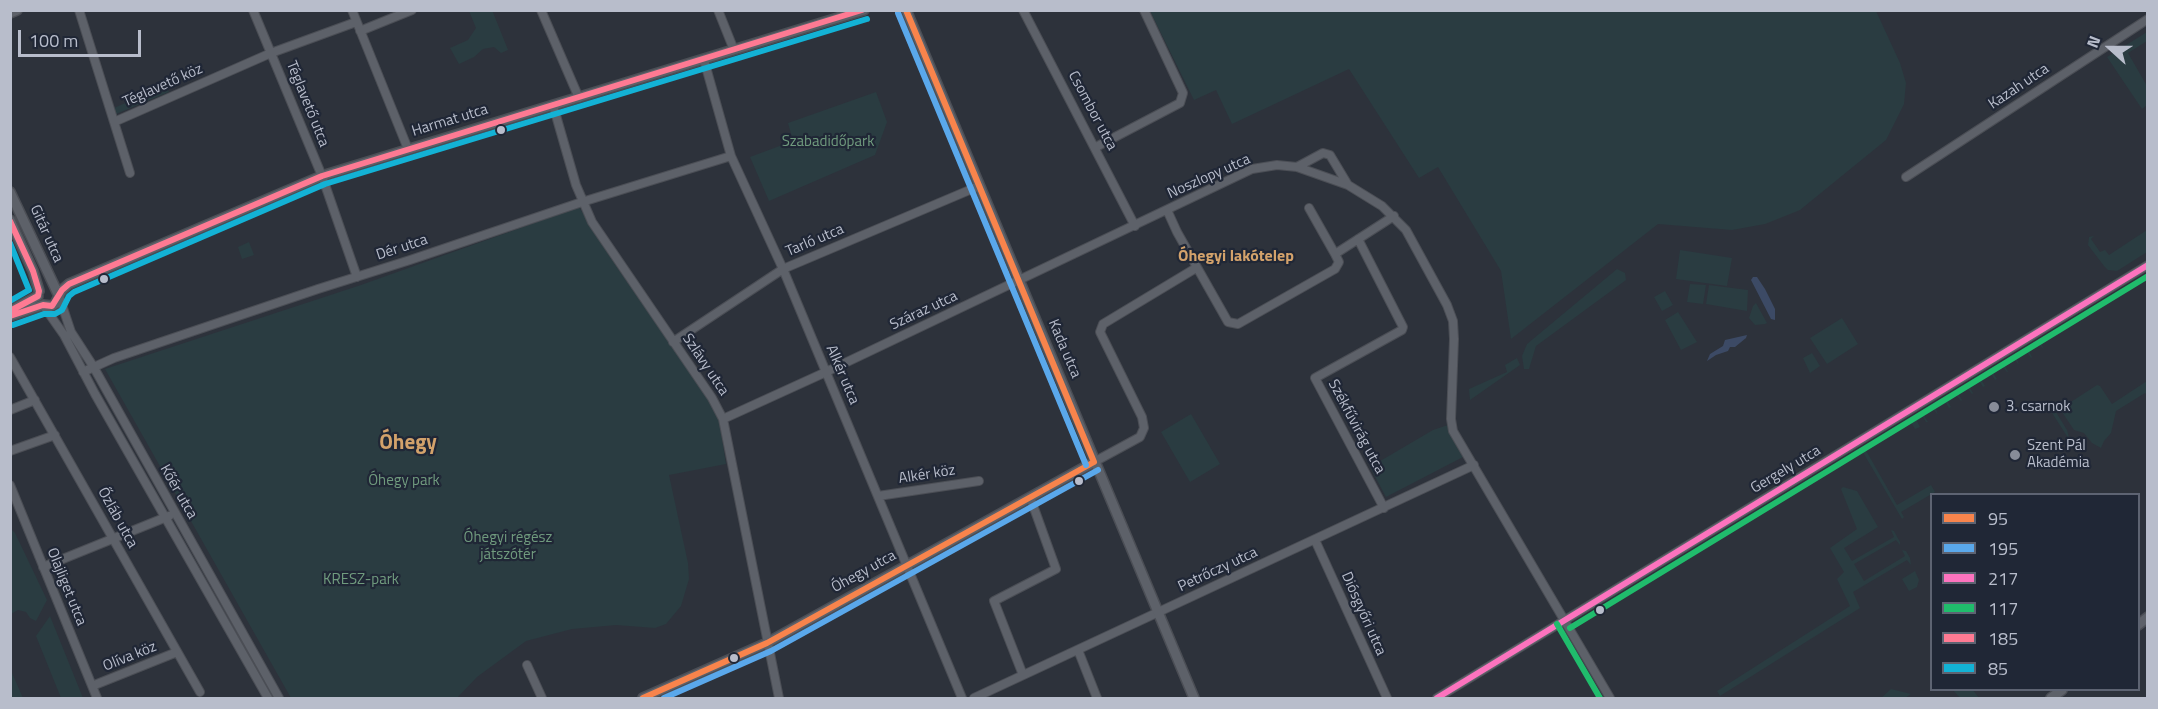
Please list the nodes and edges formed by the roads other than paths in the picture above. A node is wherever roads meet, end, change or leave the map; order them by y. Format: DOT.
graph roads {
  1 [pos="17,10"];
  2 [pos="79,10"];
  3 [pos="253,10"];
  4 [pos="352,10"];
  5 [pos="412,10"];
  6 [pos="541,10"];
  7 [pos="718,10"];
  8 [pos="864,10"];
  9 [pos="906,10"];
  10 [pos="1023,10"];
  11 [pos="1144,10"];
  12 [pos="10,13"];
  13 [pos="2148,19"];
  14 [pos="356,22"];
  15 [pos="360,31"];
  16 [pos="734,50"];
  17 [pos="272,53"];
  18 [pos="704,60"];
  19 [pos="579,98"];
  20 [pos="553,105"];
  21 [pos="114,122"];
  22 [pos="1096,147"];
  23 [pos="408,149"];
  24 [pos="731,156"];
  25 [pos="1297,167"];
  26 [pos="130,173"];
  27 [pos="322,176"];
  28 [pos="1906,177"];
  29 [pos="1348,185"];
  30 [pos="979,186"];
  31 [pos="10,192"];
  32 [pos="582,202"];
  33 [pos="1308,208"];
  34 [pos="1167,210"];
  35 [pos="1394,216"];
  36 [pos="10,219"];
  37 [pos="1135,226"];
  38 [pos="1358,239"];
  39 [pos="1335,254"];
  40 [pos="2148,265"];
  41 [pos="1197,268"];
  42 [pos="783,269"];
  43 [pos="357,277"];
  44 [pos="1018,280"];
  45 [pos="57,292"];
  46 [pos="38,293"];
  47 [pos="43,305"];
  48 [pos="10,311"];
  49 [pos="10,316"];
  50 [pos="673,342"];
  51 [pos="10,357"];
  52 [pos="93,366"];
  53 [pos="83,372"];
  54 [pos="826,372"];
  55 [pos="35,400"];
  56 [pos="10,410"];
  57 [pos="723,419"];
  58 [pos="55,435"];
  59 [pos="10,451"];
  60 [pos="1095,462"];
  61 [pos="1474,465"];
  62 [pos="979,481"];
  63 [pos="10,485"];
  64 [pos="878,496"];
  65 [pos="1030,497"];
  66 [pos="1384,508"];
  67 [pos="175,513"];
  68 [pos="165,518"];
  69 [pos="114,540"];
  70 [pos="1315,540"];
  71 [pos="906,566"];
  72 [pos="43,567"];
  73 [pos="1158,612"];
  74 [pos="1565,620"];
  75 [pos="767,643"];
  76 [pos="1078,650"];
  77 [pos="177,652"];
  78 [pos="527,665"];
  79 [pos="1023,675"];
  80 [pos="92,686"];
  81 [pos="200,692"];
  82 [pos="97,699"];
  83 [pos="268,699"];
  84 [pos="279,699"];
  85 [pos="542,699"];
  86 [pos="643,699"];
  87 [pos="779,699"];
  88 [pos="962,699"];
  89 [pos="974,699"];
  90 [pos="1097,699"];
  91 [pos="1194,699"];
  92 [pos="1387,699"];
  93 [pos="1437,699"];
  94 [pos="1610,699"];
  1 -- 12 [label="street"];
  2 -- 21 [label="street"];
  3 -- 17 [label="street, Téglavető utca"];
  4 -- 14 [label="street"];
  5 -- 15 [label="street"];
  6 -- 19 [label="street"];
  7 -- 16 [label="street"];
  8 -- 16 [label="street, Harmat utca"];
  9 -- 30 [label="street, Kada utca"];
  10 -- 22 [label="street, Csombor utca"];
  11 -- 22 [label="street"];
  13 -- 28 [label="street, Kazah utca"];
  14 -- 15 [label="street"];
  14 -- 17 [label="street, Téglavető köz"];
  15 -- 23 [label="street"];
  16 -- 18 [label="street, Harmat utca"];
  17 -- 21 [label="street, Téglavető köz"];
  17 -- 27 [label="street, Téglavető utca"];
  18 -- 19 [label="street, Harmat utca"];
  18 -- 24 [label="street, Alkér utca"];
  19 -- 20 [label="street, Harmat utca"];
  20 -- 23 [label="street, Harmat utca"];
  20 -- 32 [label="street, Szlávy utca"];
  21 -- 26 [label="street"];
  22 -- 37 [label="street, Csombor utca"];
  23 -- 27 [label="street, Harmat utca"];
  24 -- 32 [label="street, Dér utca"];
  24 -- 42 [label="street, Alkér utca"];
  25 -- 29 [label="street, Noszlopy utca"];
  25 -- 29 [label="street, Noszlopy utca"];
  25 -- 34 [label="street, Noszlopy utca"];
  27 -- 43 [label="street, Téglavető utca"];
  27 -- 45 [label="street, Harmat utca"];
  29 -- 35 [label="street, Noszlopy utca"];
  30 -- 42 [label="street, Tarló utca"];
  30 -- 44 [label="street, Kada utca"];
  31 -- 45 [label="street, Gitár utca"];
  32 -- 43 [label="street, Dér utca"];
  32 -- 50 [label="street, Szlávy utca"];
  33 -- 39 [label="street"];
  34 -- 37 [label="street, Noszlopy utca"];
  34 -- 41 [label="street"];
  35 -- 38 [label="street"];
  35 -- 61 [label="street, Noszlopy utca"];
  36 -- 46 [label="street, Gitár utca"];
  37 -- 44 [label="street, Száraz utca"];
  38 -- 39 [label="street"];
  38 -- 66 [label="street, Székfűvirág utca"];
  39 -- 41 [label="street"];
  40 -- 74 [label="street, Gergely utca"];
  41 -- 60 [label="street"];
  42 -- 50 [label="street, Tarló utca"];
  42 -- 54 [label="street, Alkér utca"];
  43 -- 52 [label="street, Dér utca"];
  44 -- 54 [label="street, Száraz utca"];
  44 -- 60 [label="street, Kada utca"];
  45 -- 46 [label="street, Harmat utca"];
  45 -- 47 [label="street, Harmat utca"];
  45 -- 52 [label="street, Kőér utca"];
  46 -- 47 [label="street"];
  46 -- 48 [label="street, Harmat utca"];
  47 -- 49 [label="street, Harmat utca"];
  47 -- 53 [label="street, Kőér utca"];
  50 -- 57 [label="street, Szlávy utca"];
  51 -- 55 [label="street, Őzláb utca"];
  52 -- 53 [label="street, Dér utca"];
  52 -- 67 [label="street, Kőér utca"];
  53 -- 68 [label="street, Kőér utca"];
  54 -- 57 [label="street, Száraz utca"];
  54 -- 64 [label="street, Alkér utca"];
  55 -- 56 [label="street"];
  55 -- 58 [label="street, Őzláb utca"];
  57 -- 75 [label="street, Szlávy utca"];
  58 -- 59 [label="street"];
  58 -- 69 [label="street, Őzláb utca"];
  60 -- 65 [label="street, Óhegy utca"];
  60 -- 73 [label="street, Kada utca"];
  61 -- 66 [label="street, Petrőczy utca"];
  61 -- 74 [label="street, Noszlopy utca"];
  62 -- 64 [label="street, Alkér köz"];
  63 -- 72 [label="street, Olajliget utca"];
  64 -- 71 [label="street, Alkér utca"];
  65 -- 71 [label="street, Óhegy utca"];
  65 -- 79 [label="street"];
  66 -- 70 [label="street, Petrőczy utca"];
  67 -- 68 [label="street"];
  67 -- 84 [label="street, Kőér utca"];
  68 -- 69 [label="street"];
  68 -- 83 [label="street, Kőér utca"];
  69 -- 72 [label="street"];
  69 -- 77 [label="street, Őzláb utca"];
  70 -- 73 [label="street, Petrőczy utca"];
  70 -- 92 [label="street, Diósgyőri utca"];
  71 -- 75 [label="street, Óhegy utca"];
  71 -- 88 [label="street, Alkér utca"];
  72 -- 80 [label="street, Olajliget utca"];
  73 -- 76 [label="street, Petrőczy utca"];
  73 -- 91 [label="street, Kada utca"];
  74 -- 93 [label="street, Gergely utca"];
  74 -- 94 [label="street, Noszlopy utca"];
  75 -- 86 [label="street, Óhegy utca"];
  75 -- 87 [label="street, Szlávy utca"];
  76 -- 79 [label="street, Petrőczy utca"];
  76 -- 90 [label="street"];
  77 -- 80 [label="street, Olíva köz"];
  77 -- 81 [label="street, Őzláb utca"];
  78 -- 85 [label="street"];
  79 -- 89 [label="street, Petrőczy utca"];
  80 -- 82 [label="street, Olajliget utca"];
}
